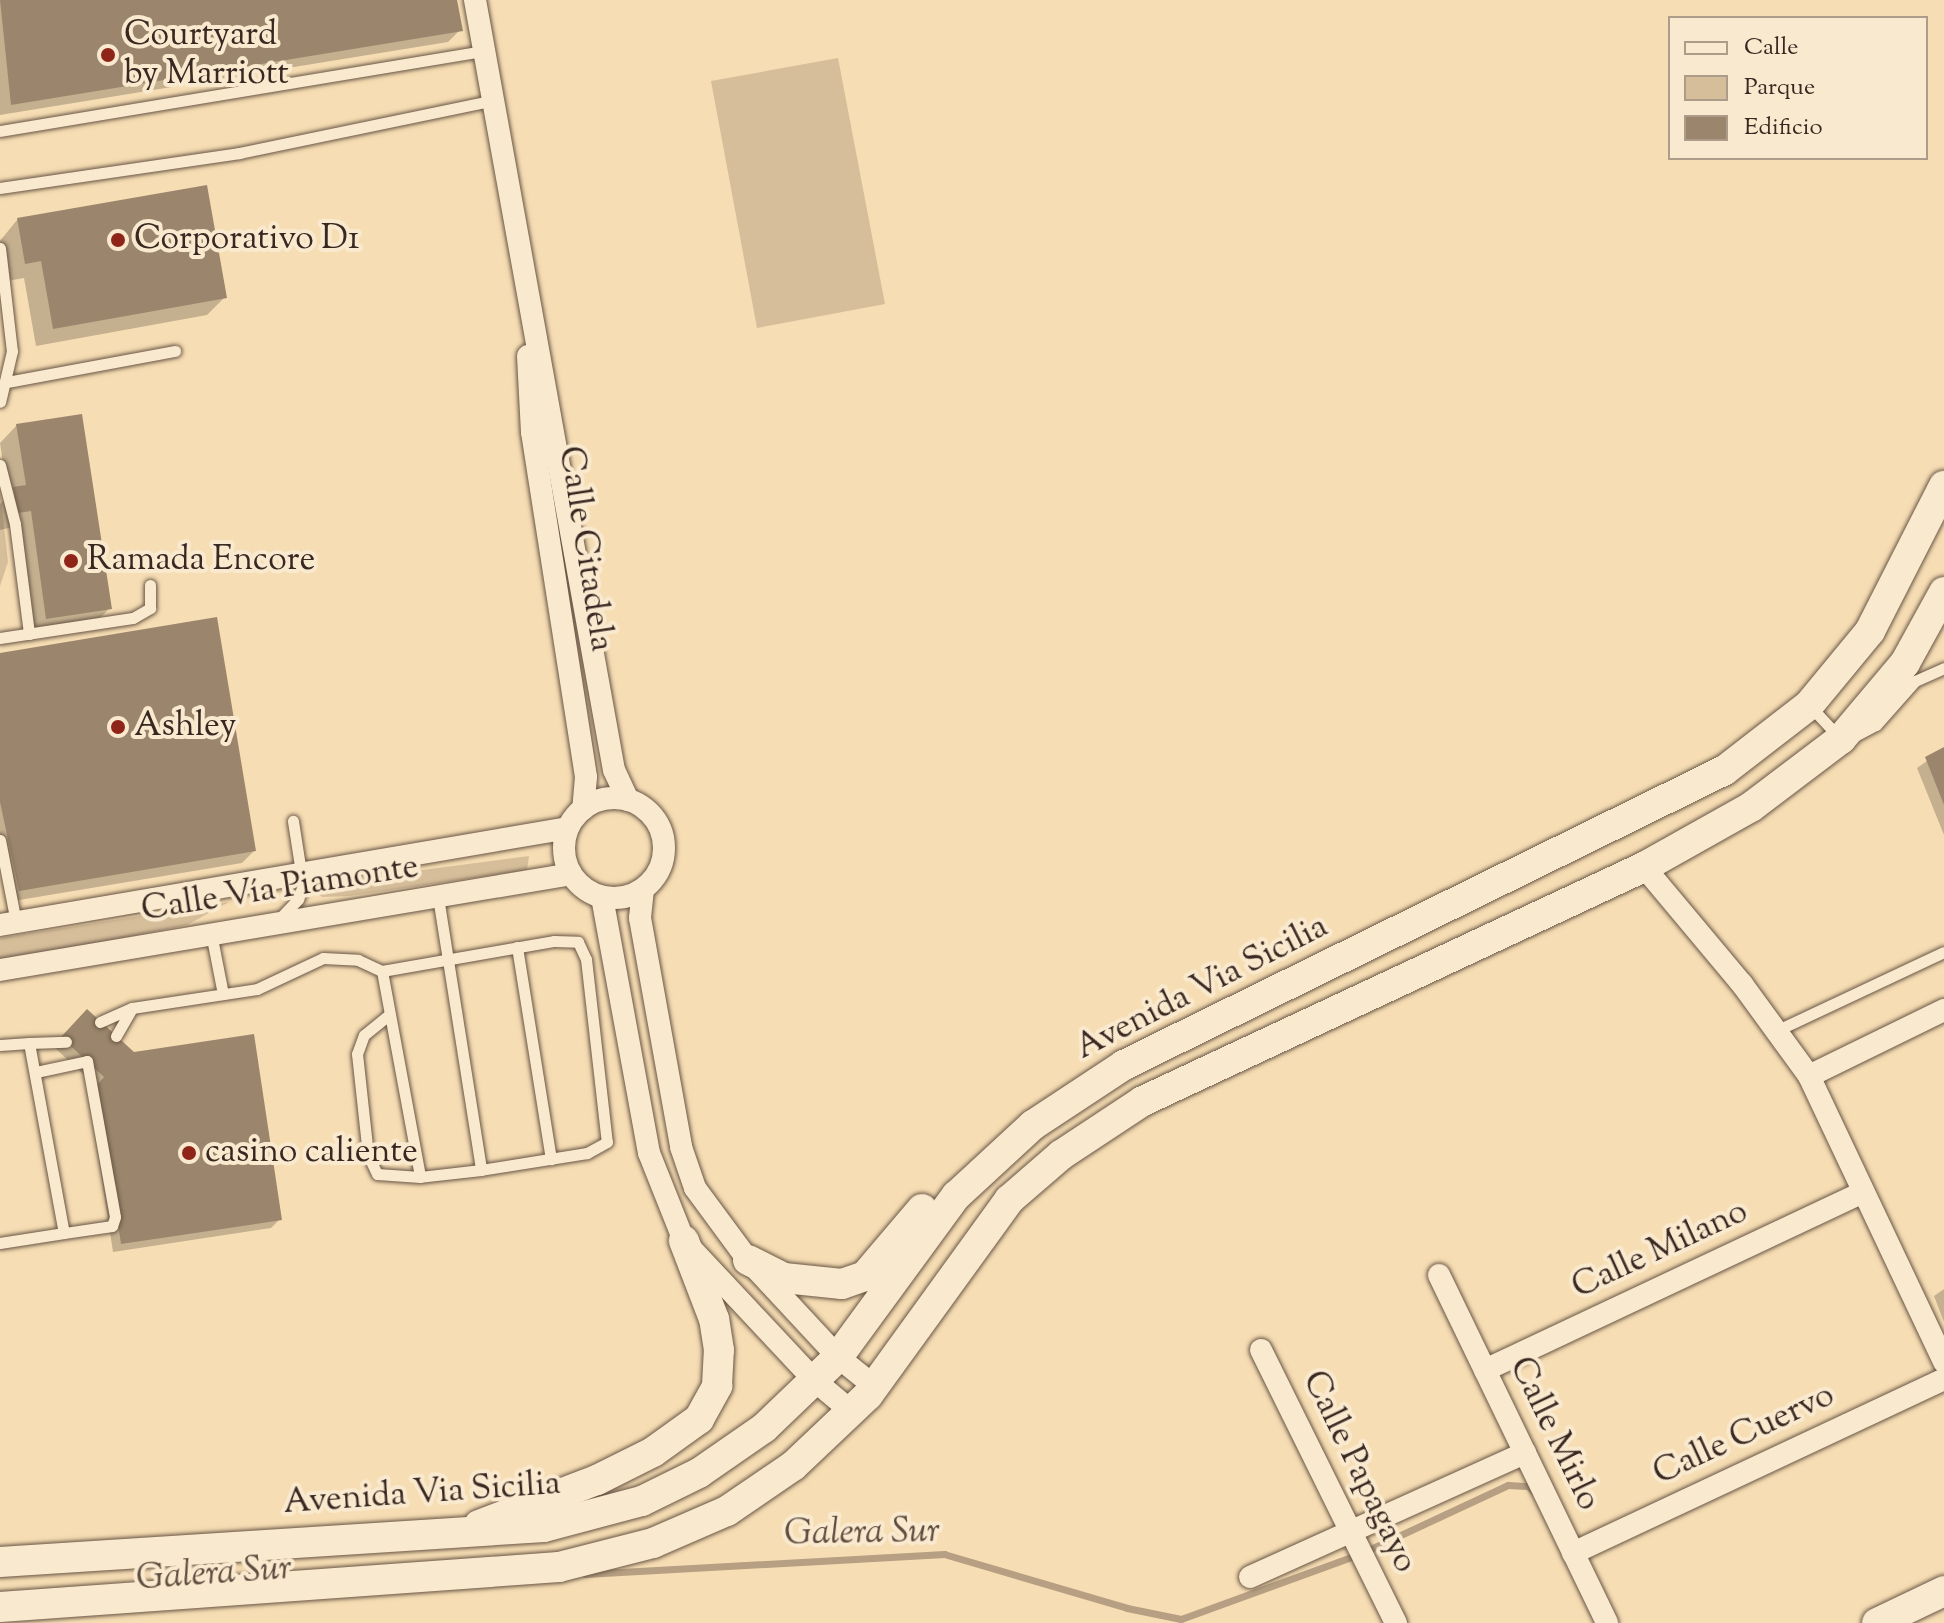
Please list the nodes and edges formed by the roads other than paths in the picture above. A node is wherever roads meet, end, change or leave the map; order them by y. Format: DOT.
graph roads {
  1 [pos="475,0"];
  2 [pos="484,51"];
  3 [pos="494,100"];
  4 [pos="0,131"];
  5 [pos="0,188"];
  6 [pos="0,248"];
  7 [pos="525,299"];
  8 [pos="175,351"];
  9 [pos="7,382"];
  10 [pos="0,402"];
  11 [pos="0,465"];
  12 [pos="1944,486"];
  13 [pos="150,585"];
  14 [pos="1944,592"];
  15 [pos="29,634"];
  16 [pos="0,638"];
  17 [pos="1944,668"];
  18 [pos="1809,705"];
  19 [pos="1841,739"];
  20 [pos="628,800"];
  21 [pos="583,809"];
  22 [pos="293,821"];
  23 [pos="568,828"];
  24 [pos="0,840"];
  25 [pos="1644,867"];
  26 [pos="571,874"];
  27 [pos="302,876"];
  28 [pos="643,889"];
  29 [pos="438,897"];
  30 [pos="602,897"];
  31 [pos="274,923"];
  32 [pos="8,924"];
  33 [pos="211,933"];
  34 [pos="517,947"];
  35 [pos="1944,952"];
  36 [pos="448,957"];
  37 [pos="0,970"];
  38 [pos="382,971"];
  39 [pos="223,994"];
  40 [pos="132,1008"];
  41 [pos="1944,1010"];
  42 [pos="390,1014"];
  43 [pos="100,1022"];
  44 [pos="1778,1030"];
  45 [pos="116,1036"];
  46 [pos="66,1042"];
  47 [pos="29,1043"];
  48 [pos="0,1045"];
  49 [pos="36,1072"];
  50 [pos="1809,1076"];
  51 [pos="551,1159"];
  52 [pos="996,1159"];
  53 [pos="481,1170"];
  54 [pos="420,1177"];
  55 [pos="1863,1192"];
  56 [pos="64,1233"];
  57 [pos="684,1241"];
  58 [pos="0,1243"];
  59 [pos="748,1260"];
  60 [pos="1439,1275"];
  61 [pos="1261,1350"];
  62 [pos="838,1357"];
  63 [pos="1944,1362"];
  64 [pos="1485,1370"];
  65 [pos="1944,1379"];
  66 [pos="814,1380"];
  67 [pos="874,1386"];
  68 [pos="851,1411"];
  69 [pos="1525,1453"];
  70 [pos="461,1532"];
  71 [pos="1350,1532"];
  72 [pos="1573,1553"];
  73 [pos="0,1562"];
  74 [pos="1250,1577"];
  75 [pos="1944,1591"];
  76 [pos="0,1607"];
  77 [pos="1396,1623"];
  78 [pos="1607,1623"];
  79 [pos="1877,1623"];
  1 -- 2 [label="street, Calle Citadela"];
  2 -- 3 [label="street, Calle Citadela"];
  2 -- 4 [label="lane"];
  3 -- 5 [label="lane"];
  3 -- 7 [label="street, Calle Citadela"];
  6 -- 9 [label="lane"];
  7 -- 20 [label="street, Calle Citadela"];
  7 -- 21 [label="street, Calle Citadela"];
  8 -- 9 [label="lane"];
  9 -- 10 [label="lane"];
  11 -- 15 [label="lane"];
  12 -- 18 [label="street, Avenida Via Sicilia"];
  13 -- 15 [label="lane"];
  14 -- 19 [label="street"];
  15 -- 16 [label="lane"];
  17 -- 19 [label="lane"];
  18 -- 19 [label="lane"];
  18 -- 52 [label="street, Avenida Via Sicilia"];
  19 -- 25 [label="street"];
  20 -- 21 [label="street"];
  20 -- 28 [label="street"];
  21 -- 23 [label="street"];
  22 -- 27 [label="lane"];
  23 -- 26 [label="street"];
  23 -- 27 [label="street, Calle Vía Piamonte"];
  24 -- 32 [label="lane"];
  25 -- 44 [label="street"];
  25 -- 67 [label="street"];
  26 -- 29 [label="street, Calle Vía Piamonte"];
  26 -- 30 [label="street"];
  27 -- 31 [label="lane"];
  27 -- 32 [label="street, Calle Vía Piamonte"];
  28 -- 30 [label="street"];
  28 -- 59 [label="street"];
  29 -- 31 [label="street, Calle Vía Piamonte"];
  29 -- 36 [label="lane"];
  30 -- 57 [label="street"];
  31 -- 33 [label="street, Calle Vía Piamonte"];
  33 -- 37 [label="street, Calle Vía Piamonte"];
  33 -- 39 [label="lane"];
  34 -- 36 [label="lane"];
  34 -- 51 [label="lane"];
  34 -- 51 [label="lane"];
  35 -- 44 [label="lane"];
  36 -- 38 [label="lane"];
  36 -- 53 [label="lane"];
  38 -- 39 [label="lane"];
  38 -- 42 [label="lane"];
  39 -- 40 [label="lane"];
  40 -- 43 [label="lane"];
  40 -- 45 [label="lane"];
  41 -- 50 [label="street"];
  42 -- 54 [label="lane"];
  42 -- 54 [label="lane"];
  44 -- 50 [label="street"];
  46 -- 47 [label="lane"];
  47 -- 48 [label="lane"];
  47 -- 49 [label="lane"];
  49 -- 56 [label="lane"];
  49 -- 56 [label="lane"];
  50 -- 55 [label="street"];
  51 -- 53 [label="lane"];
  52 -- 59 [label="street"];
  52 -- 62 [label="street, Avenida Via Sicilia"];
  53 -- 54 [label="lane"];
  55 -- 63 [label="street"];
  55 -- 64 [label="street, Calle Milano"];
  56 -- 58 [label="lane"];
  57 -- 66 [label="street"];
  57 -- 70 [label="street"];
  59 -- 62 [label="street"];
  60 -- 64 [label="street, Calle Mirlo"];
  61 -- 71 [label="street, Calle Papagayo"];
  62 -- 66 [label="street, Avenida Via Sicilia"];
  62 -- 67 [label="street"];
  64 -- 69 [label="street, Calle Mirlo"];
  65 -- 72 [label="street, Calle Cuervo"];
  66 -- 68 [label="street"];
  66 -- 70 [label="street, Avenida Via Sicilia"];
  67 -- 68 [label="street"];
  68 -- 76 [label="street"];
  69 -- 71 [label="street"];
  69 -- 72 [label="street, Calle Mirlo"];
  70 -- 73 [label="street, Avenida Via Sicilia"];
  71 -- 74 [label="street"];
  71 -- 77 [label="street, Calle Papagayo"];
  72 -- 78 [label="street, Calle Mirlo"];
  75 -- 79 [label="street"];
}
